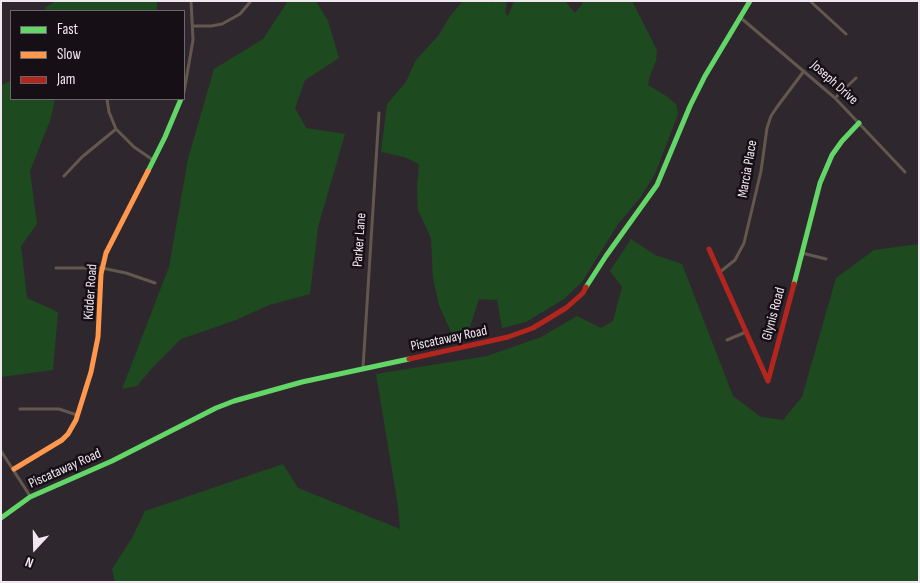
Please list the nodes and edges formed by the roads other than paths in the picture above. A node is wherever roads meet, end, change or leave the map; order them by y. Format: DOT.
graph roads {
  1 [pos="191,1"];
  2 [pos="251,1"];
  3 [pos="750,1"];
  4 [pos="810,1"];
  5 [pos="741,18"];
  6 [pos="193,26"];
  7 [pos="846,34"];
  8 [pos="804,71"];
  9 [pos="856,78"];
  10 [pos="185,87"];
  11 [pos="835,98"];
  12 [pos="107,100"];
  13 [pos="181,100"];
  14 [pos="379,113"];
  15 [pos="859,123"];
  16 [pos="116,129"];
  17 [pos="153,160"];
  18 [pos="905,172"];
  19 [pos="64,176"];
  20 [pos="708,249"];
  21 [pos="802,253"];
  22 [pos="826,259"];
  23 [pos="56,268"];
  24 [pos="102,268"];
  25 [pos="720,272"];
  26 [pos="154,283"];
  27 [pos="746,332"];
  28 [pos="727,340"];
  29 [pos="363,368"];
  30 [pos="20,409"];
  31 [pos="78,416"];
  32 [pos="1,452"];
  33 [pos="14,469"];
  34 [pos="30,497"];
  35 [pos="1,518"];
  1 -- 6 [label="street"];
  2 -- 6 [label="street"];
  3 -- 5 [label="main road, Piscataway Road"];
  4 -- 7 [label="street"];
  5 -- 8 [label="street, Joseph Drive"];
  5 -- 29 [label="main road, Piscataway Road"];
  6 -- 10 [label="street"];
  8 -- 11 [label="street, Joseph Drive"];
  8 -- 25 [label="street, Marcia Place"];
  9 -- 11 [label="street"];
  11 -- 15 [label="street, Joseph Drive"];
  12 -- 16 [label="street"];
  13 -- 17 [label="main road, Kidder Road"];
  14 -- 29 [label="street, Parker Lane"];
  15 -- 18 [label="street, Joseph Drive"];
  15 -- 21 [label="main road, Glynis Road"];
  16 -- 17 [label="street"];
  16 -- 19 [label="street"];
  17 -- 24 [label="main road, Kidder Road"];
  20 -- 25 [label="main road, Glynis Road"];
  21 -- 22 [label="street"];
  21 -- 27 [label="main road, Glynis Road"];
  23 -- 24 [label="street"];
  24 -- 26 [label="street"];
  24 -- 31 [label="main road, Kidder Road"];
  25 -- 27 [label="main road, Glynis Road"];
  27 -- 28 [label="street"];
  29 -- 34 [label="main road, Piscataway Road"];
  30 -- 31 [label="street"];
  31 -- 33 [label="main road, Kidder Road"];
  32 -- 33 [label="street"];
  33 -- 34 [label="street"];
  34 -- 35 [label="main road, Piscataway Road"];
}
